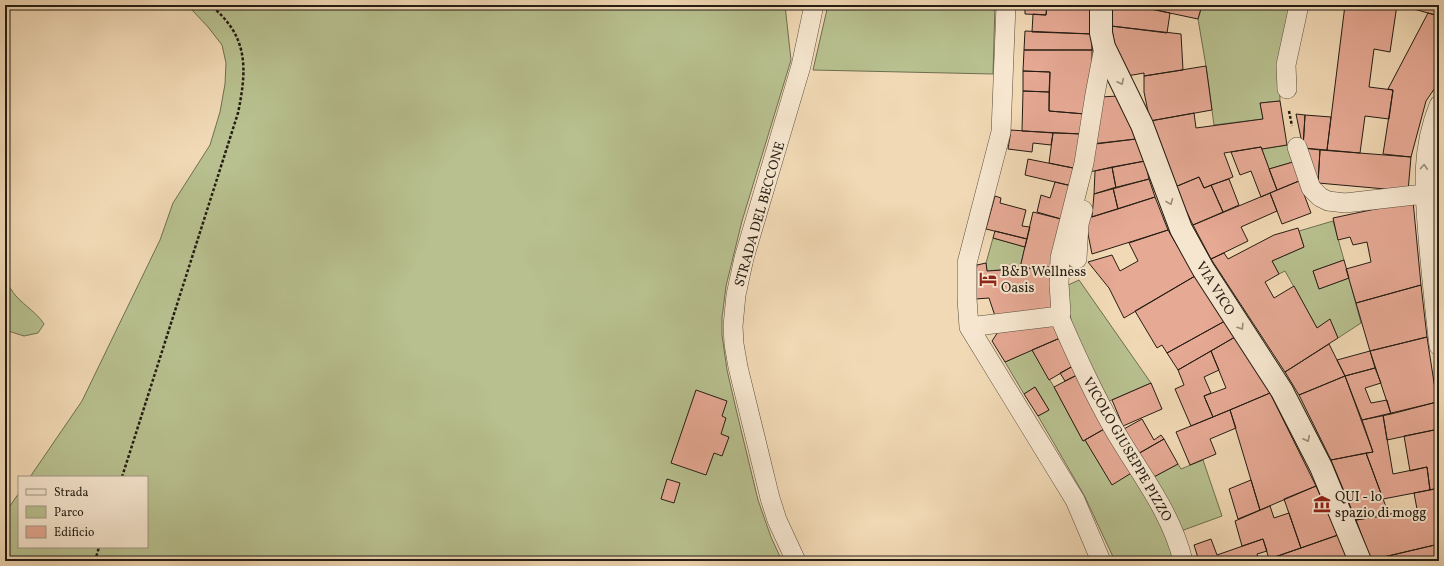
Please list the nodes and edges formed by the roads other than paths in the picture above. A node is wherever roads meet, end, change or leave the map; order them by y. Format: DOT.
graph roads {
  1 [pos="814,5"];
  2 [pos="1006,5"];
  3 [pos="1101,5"];
  4 [pos="1299,5"];
  5 [pos="1104,47"];
  6 [pos="1287,89"];
  7 [pos="1439,105"];
  8 [pos="1297,148"];
  9 [pos="1083,170"];
  10 [pos="1424,194"];
  11 [pos="1077,259"];
  12 [pos="1059,316"];
  13 [pos="969,327"];
  14 [pos="1439,346"];
  15 [pos="1177,539"];
  16 [pos="796,561"];
  17 [pos="1101,561"];
  18 [pos="1184,561"];
  19 [pos="1194,561"];
  20 [pos="1360,561"];
  1 -- 16 [label="street, STRADA DEL BECCONE"];
  2 -- 13 [label="street"];
  3 -- 5 [label="street, VIA VICO"];
  4 -- 6 [label="street"];
  5 -- 9 [label="street, VICOLO GIUSEPPE PIZZO"];
  5 -- 20 [label="street, VIA VICO, one-way"];
  10 -- 7 [label="street, one-way"];
  8 -- 10 [label="street"];
  9 -- 11 [label="street, VICOLO GIUSEPPE PIZZO"];
  9 -- 12 [label="street, VICOLO GIUSEPPE PIZZO"];
  10 -- 14 [label="street"];
  12 -- 13 [label="street"];
  12 -- 15 [label="street, VICOLO GIUSEPPE PIZZO"];
  13 -- 17 [label="street"];
  15 -- 18 [label="street, VICOLO GIUSEPPE PIZZO"];
  15 -- 19 [label="street, VICOLO GIUSEPPE PIZZO"];
}
